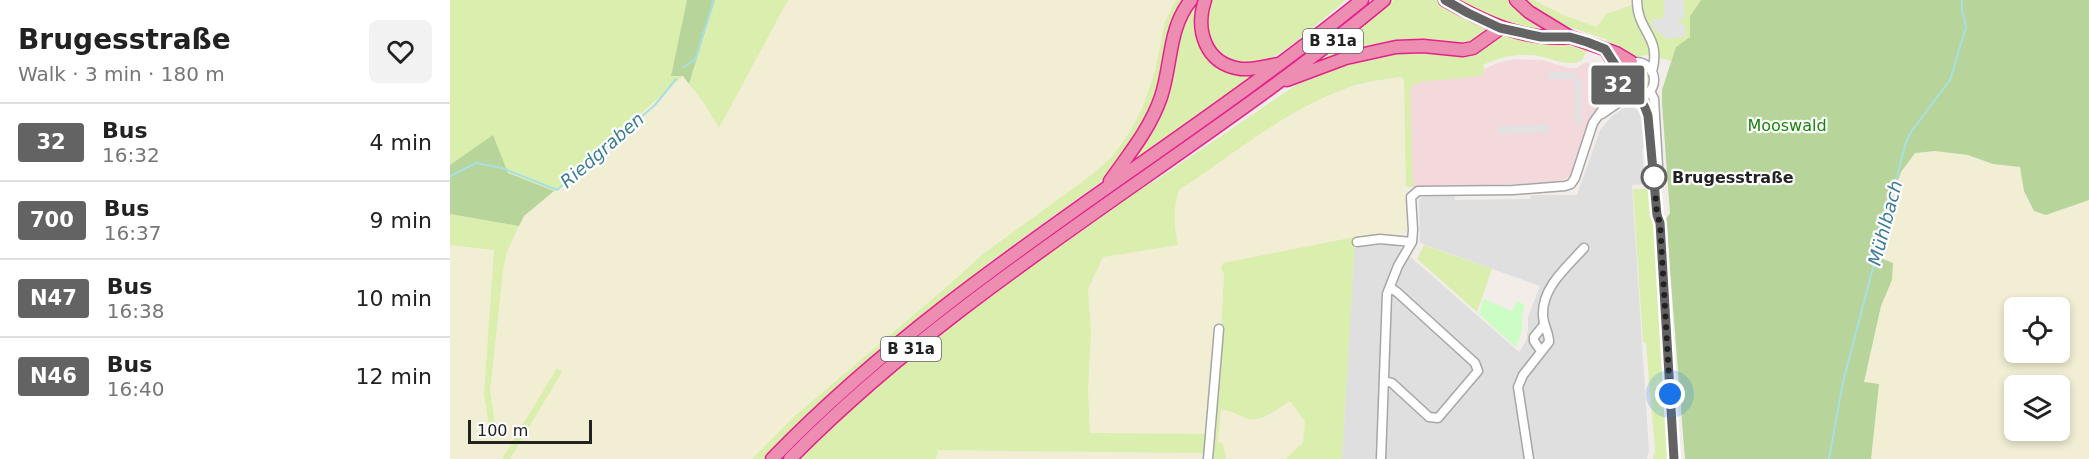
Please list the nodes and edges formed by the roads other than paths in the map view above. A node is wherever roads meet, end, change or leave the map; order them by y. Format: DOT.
graph roads {
  1 [pos="1191,0"];
  2 [pos="1205,0"];
  3 [pos="1362,0"];
  4 [pos="1384,0"];
  5 [pos="1445,0"];
  6 [pos="1516,0"];
  7 [pos="1637,3"];
  8 [pos="1500,28"];
  9 [pos="1570,37"];
  10 [pos="1653,42"];
  11 [pos="1605,49"];
  12 [pos="1636,62"];
  13 [pos="1283,63"];
  14 [pos="1619,71"];
  15 [pos="1652,72"];
  16 [pos="1281,82"];
  17 [pos="1618,85"];
  18 [pos="1650,91"];
  19 [pos="1628,96"];
  20 [pos="1638,98"];
  21 [pos="1597,118"];
  22 [pos="1104,190"];
  23 [pos="1660,223"];
  24 [pos="1357,242"];
  25 [pos="1412,242"];
  26 [pos="1584,248"];
  27 [pos="1390,287"];
  28 [pos="1543,326"];
  29 [pos="1219,329"];
  30 [pos="1541,351"];
  31 [pos="1385,381"];
  32 [pos="772,459"];
  33 [pos="790,459"];
  34 [pos="1208,459"];
  35 [pos="1381,459"];
  36 [pos="1529,459"];
  37 [pos="1674,459"];
  1 -- 22 [label="highway"];
  2 -- 13 [label="highway"];
  3 -- 13 [label="highway, B 31a"];
  4 -- 16 [label="highway, B 31a"];
  5 -- 8 [label="highway"];
  6 -- 9 [label="highway"];
  7 -- 10 [label="street"];
  8 -- 9 [label="highway"];
  8 -- 16 [label="highway"];
  9 -- 11 [label="highway"];
  10 -- 12 [label="street"];
  10 -- 15 [label="street"];
  11 -- 12 [label="highway"];
  11 -- 14 [label="highway"];
  12 -- 14 [label="street"];
  12 -- 15 [label="street"];
  13 -- 22 [label="highway, B 31a"];
  14 -- 17 [label="street"];
  15 -- 18 [label="street"];
  16 -- 33 [label="highway, B 31a"];
  17 -- 19 [label="street"];
  17 -- 21 [label="street"];
  18 -- 20 [label="street"];
  18 -- 23 [label="street"];
  19 -- 20 [label="street"];
  19 -- 21 [label="street"];
  20 -- 23 [label="street"];
  21 -- 25 [label="street"];
  22 -- 32 [label="highway, B 31a"];
  23 -- 37 [label="street"];
  24 -- 25 [label="street"];
  25 -- 27 [label="street"];
  26 -- 28 [label="street"];
  27 -- 31 [label="street"];
  27 -- 31 [label="street"];
  28 -- 30 [label="street"];
  28 -- 30 [label="street"];
  29 -- 34 [label="street"];
  30 -- 36 [label="street"];
  31 -- 35 [label="street"];
}
